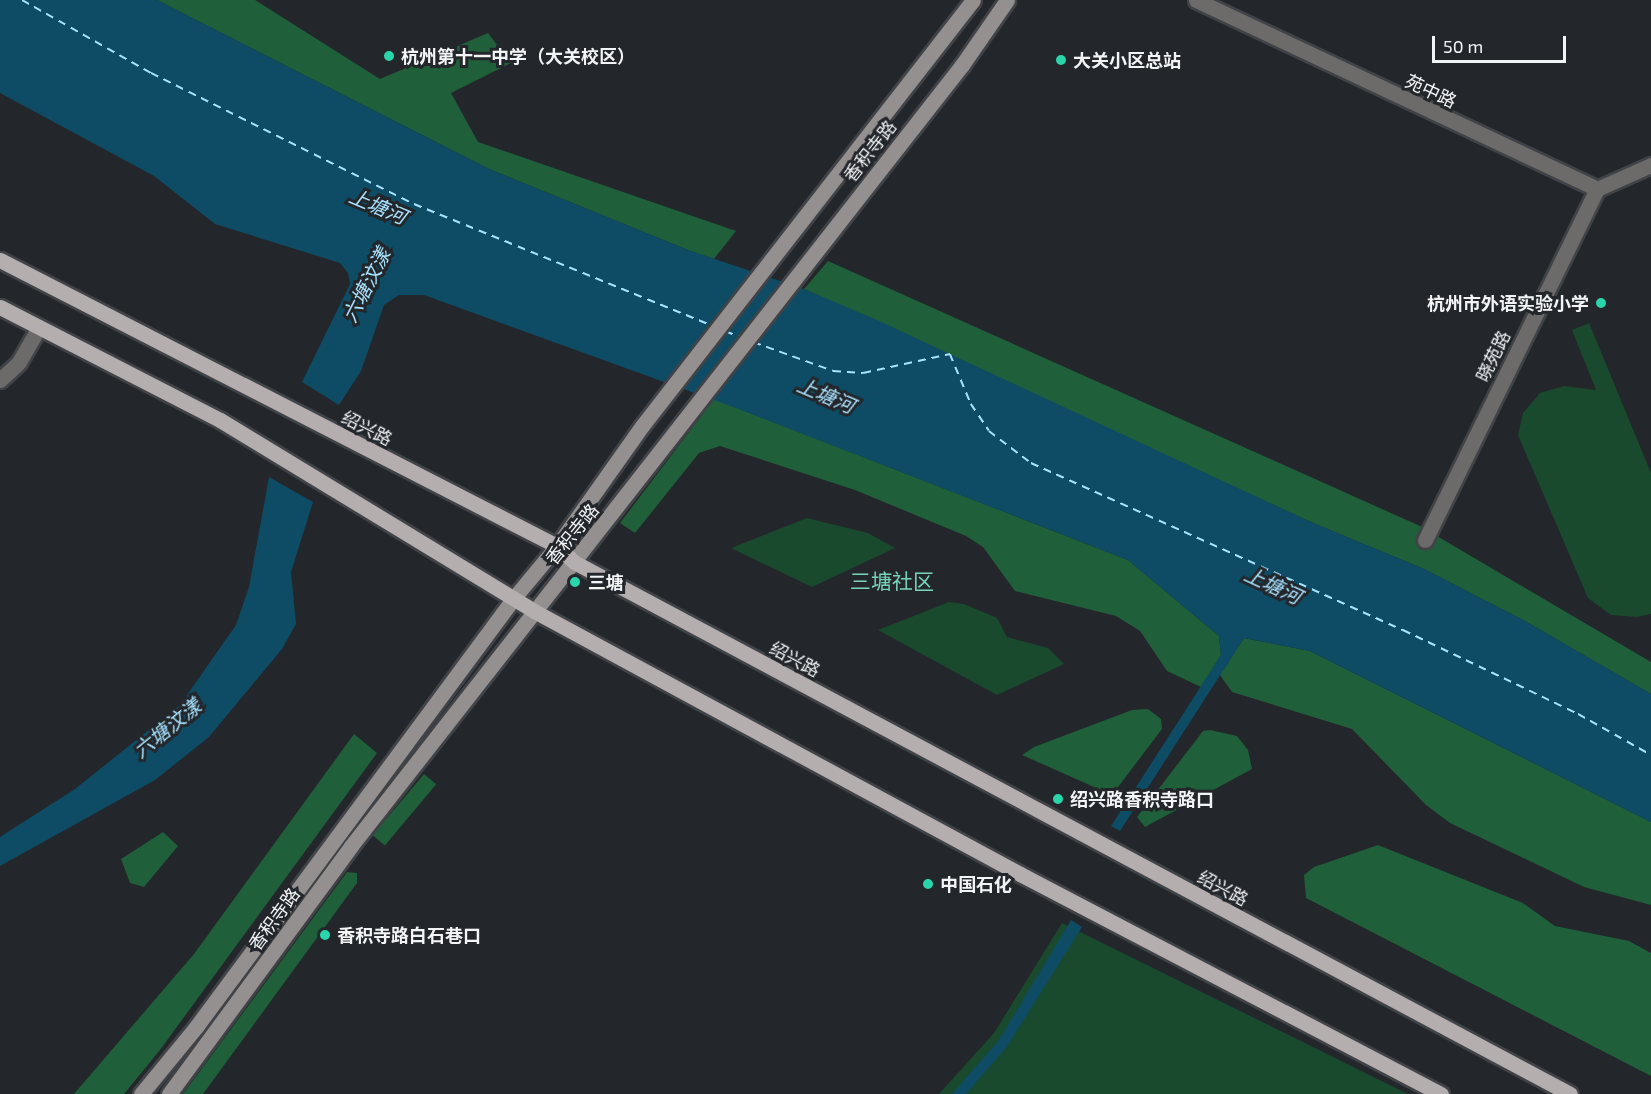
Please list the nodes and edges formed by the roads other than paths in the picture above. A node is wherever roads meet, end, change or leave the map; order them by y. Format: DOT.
graph roads {
  1 [pos="973,0"];
  2 [pos="1007,0"];
  3 [pos="1196,0"];
  4 [pos="1651,165"];
  5 [pos="1597,189"];
  6 [pos="0,260"];
  7 [pos="0,307"];
  8 [pos="39,328"];
  9 [pos="0,380"];
  10 [pos="1425,540"];
  11 [pos="556,546"];
  12 [pos="574,562"];
  13 [pos="513,599"];
  14 [pos="534,611"];
  15 [pos="141,1094"];
  16 [pos="169,1094"];
  17 [pos="1441,1094"];
  18 [pos="1570,1094"];
  1 -- 11 [label="main road, 香积寺路"];
  2 -- 12 [label="main road, 香积寺路"];
  3 -- 5 [label="street, 苑中路"];
  4 -- 5 [label="street"];
  5 -- 10 [label="street, 晓苑路"];
  6 -- 11 [label="main road, 绍兴路"];
  7 -- 8 [label="main road"];
  8 -- 9 [label="street"];
  8 -- 13 [label="main road"];
  11 -- 12 [label="main road, 绍兴路"];
  11 -- 13 [label="main road, 香积寺路"];
  12 -- 14 [label="main road, 香积寺路"];
  12 -- 18 [label="main road, 绍兴路"];
  13 -- 14 [label="main road"];
  13 -- 15 [label="main road, 香积寺路"];
  14 -- 16 [label="main road, 香积寺路"];
  14 -- 17 [label="main road"];
}
